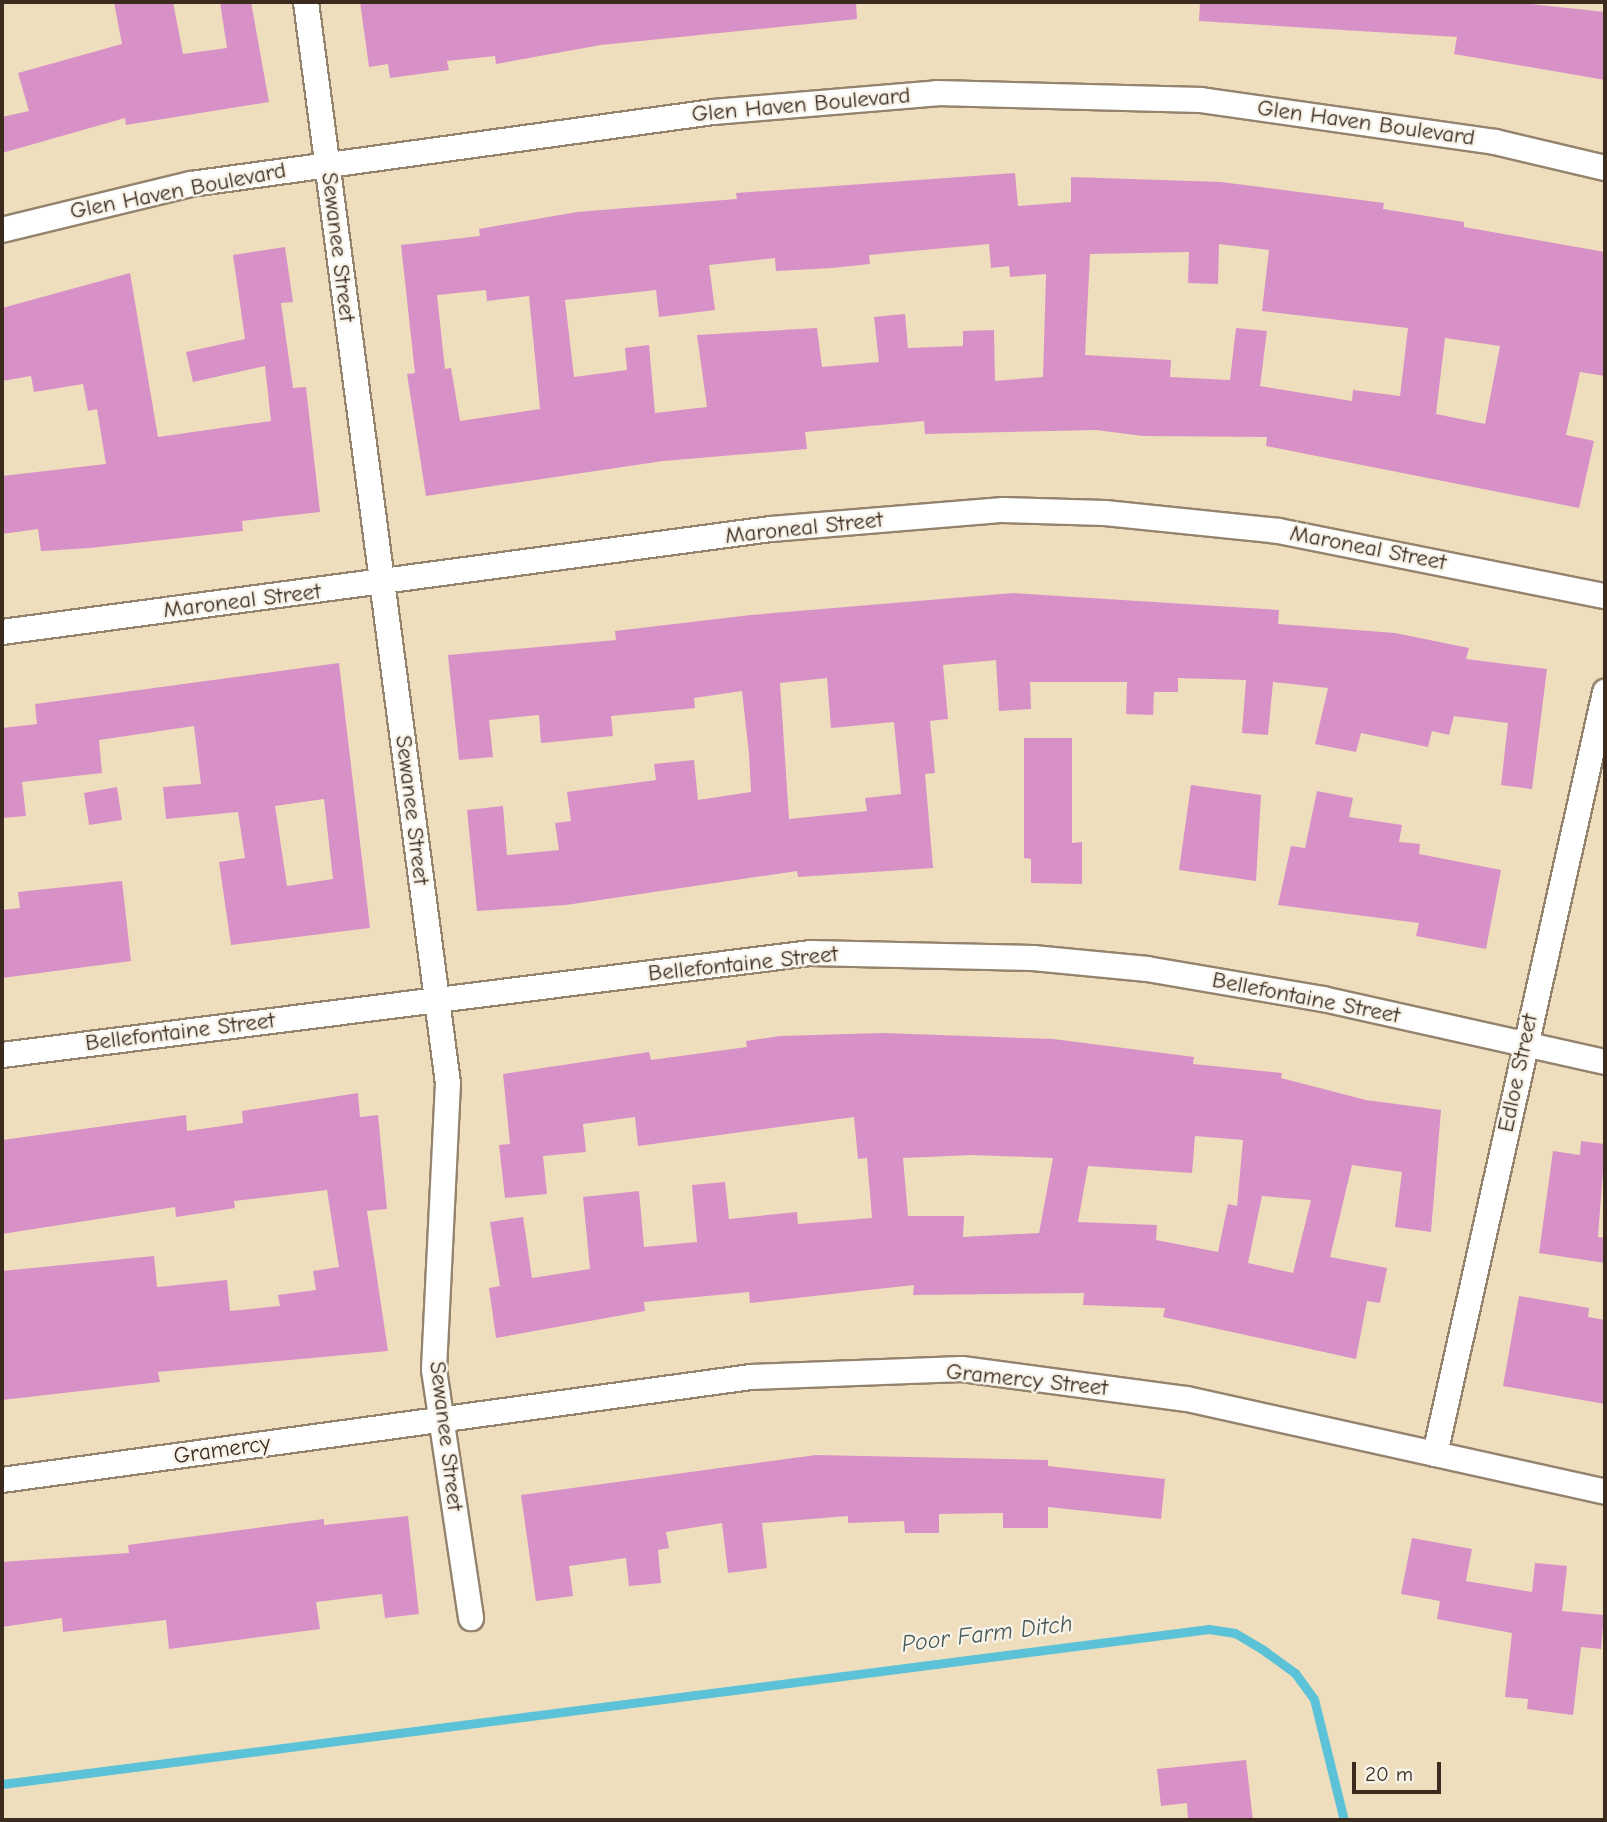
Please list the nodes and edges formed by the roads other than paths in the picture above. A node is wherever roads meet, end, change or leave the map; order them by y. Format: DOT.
graph roads {
  1 [pos="306,2"];
  2 [pos="328,165"];
  3 [pos="1605,168"];
  4 [pos="2,230"];
  5 [pos="382,583"];
  6 [pos="1605,596"];
  7 [pos="2,632"];
  8 [pos="1605,692"];
  9 [pos="437,999"];
  10 [pos="1524,1044"];
  11 [pos="2,1055"];
  12 [pos="1605,1062"];
  13 [pos="442,1420"];
  14 [pos="1435,1454"];
  15 [pos="2,1480"];
  16 [pos="1605,1492"];
  17 [pos="471,1618"];
  1 -- 2 [label="street, Sewanee Street"];
  2 -- 3 [label="street, Glen Haven Boulevard"];
  2 -- 4 [label="street, Glen Haven Boulevard"];
  2 -- 5 [label="street, Sewanee Street"];
  5 -- 6 [label="street, Maroneal Street"];
  5 -- 7 [label="street, Maroneal Street"];
  5 -- 9 [label="street, Sewanee Street"];
  8 -- 10 [label="street, Edloe Street"];
  9 -- 10 [label="street, Bellefontaine Street"];
  9 -- 11 [label="street, Bellefontaine Street"];
  9 -- 13 [label="street, Sewanee Street"];
  10 -- 12 [label="street, Bellefontaine Street"];
  10 -- 14 [label="street, Edloe Street"];
  13 -- 14 [label="street, Gramercy Street"];
  13 -- 15 [label="street, Gramercy"];
  13 -- 17 [label="street, Sewanee Street"];
  14 -- 16 [label="street, Gramercy Street"];
}
